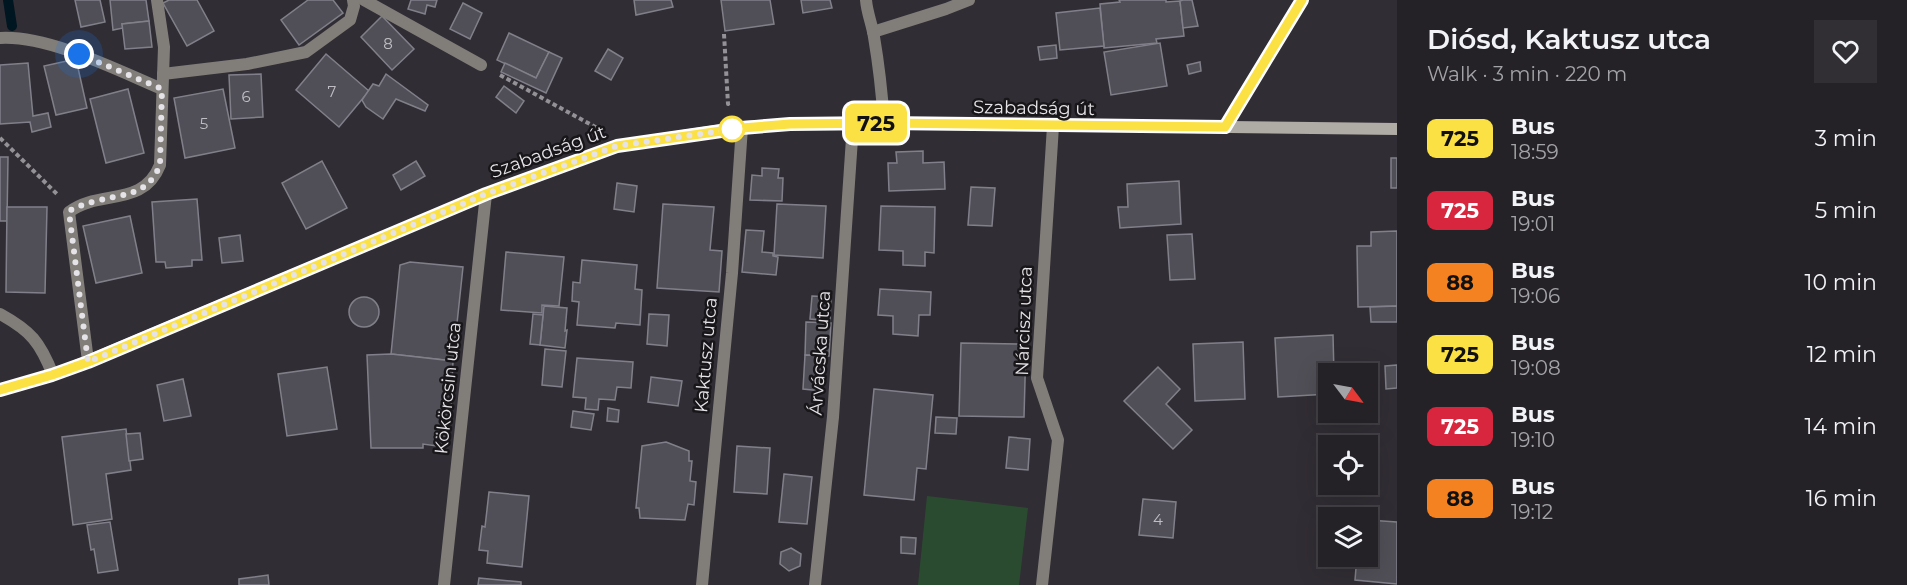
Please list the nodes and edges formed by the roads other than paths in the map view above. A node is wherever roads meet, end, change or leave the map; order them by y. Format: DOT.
graph roads {
  1 [pos="157,0"];
  2 [pos="353,0"];
  3 [pos="364,0"];
  4 [pos="866,0"];
  5 [pos="969,0"];
  6 [pos="1302,0"];
  7 [pos="873,32"];
  8 [pos="0,38"];
  9 [pos="481,65"];
  10 [pos="164,74"];
  11 [pos="162,89"];
  12 [pos="884,123"];
  13 [pos="853,124"];
  14 [pos="1053,126"];
  15 [pos="1225,127"];
  16 [pos="742,128"];
  17 [pos="1397,129"];
  18 [pos="486,194"];
  19 [pos="0,314"];
  20 [pos="88,362"];
  21 [pos="52,375"];
  22 [pos="0,390"];
  23 [pos="444,585"];
  24 [pos="702,585"];
  25 [pos="815,585"];
  26 [pos="1042,585"];
  1 -- 10 [label="street"];
  2 -- 10 [label="street"];
  3 -- 9 [label="street"];
  4 -- 7 [label="street"];
  5 -- 7 [label="street"];
  6 -- 15 [label="street"];
  7 -- 12 [label="street"];
  8 -- 11 [label="street"];
  10 -- 11 [label="street"];
  11 -- 20 [label="street"];
  12 -- 13 [label="main road, Szabadság út"];
  12 -- 14 [label="main road, Szabadság út"];
  13 -- 16 [label="main road, Szabadság út"];
  13 -- 25 [label="street, Árvácska utca"];
  14 -- 15 [label="main road, Szabadság út"];
  14 -- 26 [label="street, Nárcisz utca"];
  15 -- 17 [label="main road, Szabadság út"];
  16 -- 18 [label="main road, Szabadság út"];
  16 -- 24 [label="street, Kaktusz utca"];
  18 -- 20 [label="main road, Szabadság út"];
  18 -- 23 [label="street, Kökörcsin utca"];
  19 -- 21 [label="street"];
  20 -- 21 [label="main road, Szabadság út"];
  21 -- 22 [label="main road, Szabadság út"];
}
